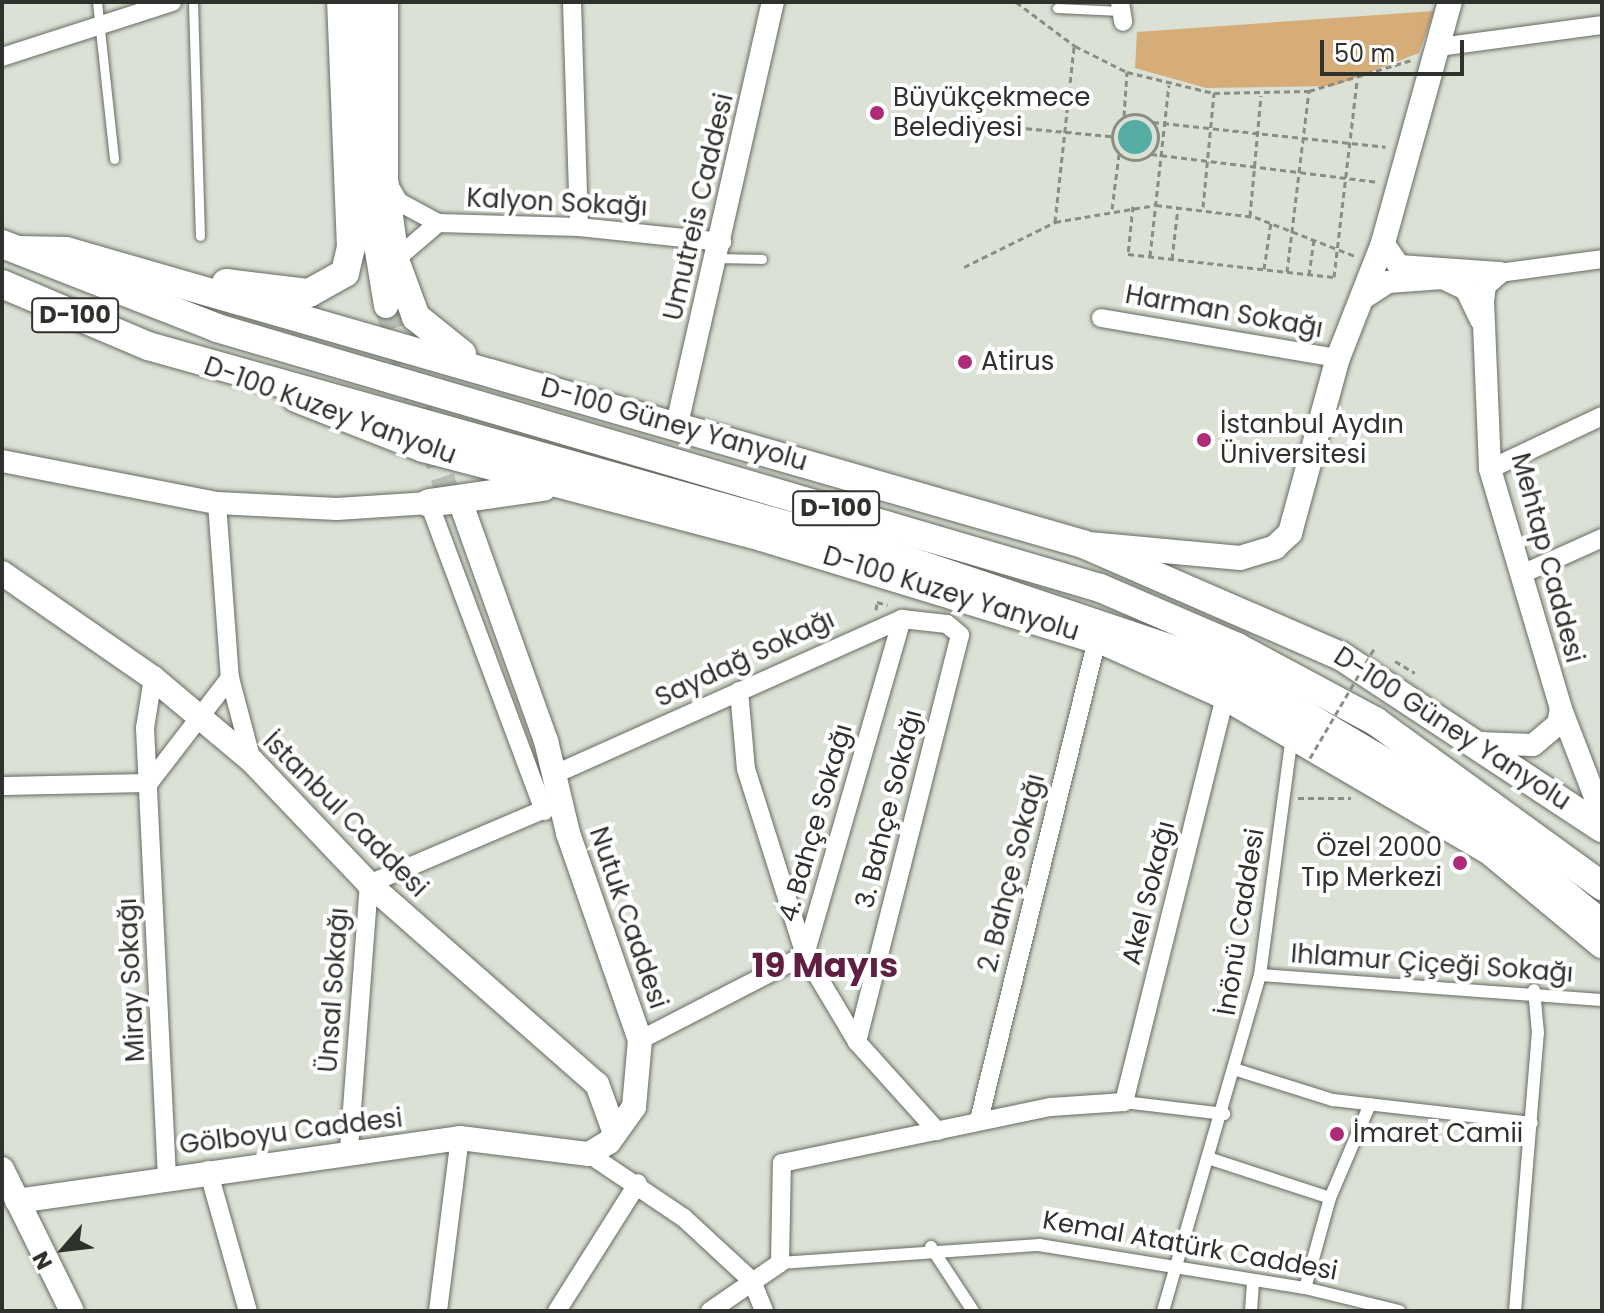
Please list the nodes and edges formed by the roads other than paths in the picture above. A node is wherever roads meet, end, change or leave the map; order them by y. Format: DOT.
graph roads {
  1 [pos="97,2"];
  2 [pos="172,2"];
  3 [pos="193,2"];
  4 [pos="341,2"];
  5 [pos="360,2"];
  6 [pos="368,2"];
  7 [pos="384,2"];
  8 [pos="572,2"];
  9 [pos="773,2"];
  10 [pos="1450,2"];
  11 [pos="1057,8"];
  12 [pos="1121,12"];
  13 [pos="98,25"];
  14 [pos="1602,25"];
  15 [pos="1429,46"];
  16 [pos="2,57"];
  17 [pos="114,159"];
  18 [pos="384,179"];
  19 [pos="438,223"];
  20 [pos="579,227"];
  21 [pos="200,236"];
  22 [pos="8,247"];
  23 [pos="720,250"];
  24 [pos="1375,251"];
  25 [pos="762,259"];
  26 [pos="1602,259"];
  27 [pos="395,260"];
  28 [pos="1499,273"];
  29 [pos="172,282"];
  30 [pos="2,284"];
  31 [pos="1365,297"];
  32 [pos="1101,318"];
  33 [pos="1482,325"];
  34 [pos="148,346"];
  35 [pos="1338,358"];
  36 [pos="481,369"];
  37 [pos="1602,416"];
  38 [pos="677,424"];
  39 [pos="423,448"];
  40 [pos="2,461"];
  41 [pos="1490,469"];
  42 [pos="569,486"];
  43 [pos="217,503"];
  44 [pos="448,508"];
  45 [pos="1602,538"];
  46 [pos="1083,544"];
  47 [pos="2,573"];
  48 [pos="1522,574"];
  49 [pos="902,619"];
  50 [pos="1097,639"];
  51 [pos="153,678"];
  52 [pos="230,678"];
  53 [pos="739,691"];
  54 [pos="1225,696"];
  55 [pos="1561,709"];
  56 [pos="198,714"];
  57 [pos="1292,735"];
  58 [pos="1478,743"];
  59 [pos="252,761"];
  60 [pos="553,775"];
  61 [pos="149,783"];
  62 [pos="2,786"];
  63 [pos="552,807"];
  64 [pos="1602,815"];
  65 [pos="1602,828"];
  66 [pos="369,884"];
  67 [pos="1602,886"];
  68 [pos="1601,939"];
  69 [pos="805,955"];
  70 [pos="1260,975"];
  71 [pos="1534,990"];
  72 [pos="1602,1000"];
  73 [pos="640,1040"];
  74 [pos="857,1042"];
  75 [pos="1237,1070"];
  76 [pos="1124,1102"];
  77 [pos="1370,1104"];
  78 [pos="1224,1114"];
  79 [pos="979,1120"];
  80 [pos="1532,1123"];
  81 [pos="613,1128"];
  82 [pos="937,1131"];
  83 [pos="460,1138"];
  84 [pos="349,1149"];
  85 [pos="589,1154"];
  86 [pos="1211,1159"];
  87 [pos="2,1169"];
  88 [pos="208,1170"];
  89 [pos="167,1176"];
  90 [pos="638,1183"];
  91 [pos="1330,1198"];
  92 [pos="9,1202"];
  93 [pos="931,1247"];
  94 [pos="780,1263"];
  95 [pos="1176,1266"];
  96 [pos="752,1281"];
  97 [pos="1253,1281"];
  98 [pos="1305,1288"];
  99 [pos="1329,1295"];
  100 [pos="72,1311"];
  101 [pos="248,1311"];
  102 [pos="438,1311"];
  103 [pos="557,1311"];
  104 [pos="710,1311"];
  105 [pos="764,1311"];
  106 [pos="973,1311"];
  107 [pos="1163,1311"];
  108 [pos="1251,1311"];
  109 [pos="1333,1311"];
  110 [pos="1399,1311"];
  111 [pos="1515,1311"];
  1 -- 13 [label="lane"];
  2 -- 13 [label="street"];
  3 -- 21 [label="lane"];
  4 -- 29 [label="main road"];
  5 -- 6 [label="main road"];
  7 -- 18 [label="main road"];
  8 -- 20 [label="street"];
  9 -- 23 [label="street, Umutreis Caddesi"];
  10 -- 15 [label="main road"];
  11 -- 12 [label="lane"];
  13 -- 16 [label="street"];
  13 -- 17 [label="lane"];
  14 -- 15 [label="street"];
  15 -- 24 [label="main road"];
  18 -- 19 [label="street, Kalyon Sokağı"];
  18 -- 27 [label="main road"];
  19 -- 20 [label="street, Kalyon Sokağı"];
  19 -- 27 [label="street, Kalyon Sokağı"];
  20 -- 23 [label="street, Kalyon Sokağı"];
  22 -- 29 [label="main road, D-100 Güney Yanyolu"];
  22 -- 67 [label="main road, D-100"];
  23 -- 25 [label="lane"];
  23 -- 38 [label="street, Umutreis Caddesi"];
  24 -- 28 [label="street"];
  24 -- 31 [label="main road"];
  26 -- 28 [label="street"];
  27 -- 36 [label="main road"];
  28 -- 33 [label="street, Mehtap Caddesi"];
  29 -- 36 [label="main road, D-100 Güney Yanyolu"];
  30 -- 34 [label="main road, D-100"];
  31 -- 33 [label="street, Mehtap Caddesi"];
  31 -- 35 [label="main road"];
  32 -- 35 [label="street, Harman Sokağı"];
  33 -- 41 [label="street, Mehtap Caddesi"];
  34 -- 39 [label="main road, D-100 Kuzey Yanyolu"];
  34 -- 68 [label="main road, D-100"];
  35 -- 46 [label="main road"];
  36 -- 38 [label="main road, D-100 Güney Yanyolu"];
  37 -- 41 [label="street"];
  38 -- 46 [label="main road, D-100 Güney Yanyolu"];
  39 -- 42 [label="main road, D-100 Kuzey Yanyolu"];
  39 -- 44 [label="main road"];
  40 -- 43 [label="street"];
  41 -- 48 [label="street, Mehtap Caddesi"];
  42 -- 44 [label="main road"];
  42 -- 50 [label="main road, D-100 Kuzey Yanyolu"];
  43 -- 44 [label="street"];
  43 -- 52 [label="street"];
  44 -- 60 [label="main road, Nutuk Caddesi"];
  44 -- 63 [label="street"];
  45 -- 48 [label="street"];
  46 -- 58 [label="main road, D-100 Güney Yanyolu"];
  47 -- 51 [label="main road, İstanbul Caddesi"];
  48 -- 55 [label="street, Mehtap Caddesi"];
  49 -- 53 [label="street, Saydağ Sokağı"];
  49 -- 69 [label="street, 4. Bahçe Sokağı"];
  49 -- 74 [label="street, 3. Bahçe Sokağı"];
  50 -- 54 [label="main road, D-100 Kuzey Yanyolu"];
  50 -- 79 [label="street, 2. Bahçe Sokağı"];
  51 -- 56 [label="main road, İstanbul Caddesi"];
  51 -- 61 [label="street, Miray Sokağı"];
  52 -- 56 [label="street"];
  52 -- 59 [label="street"];
  53 -- 60 [label="street, Saydağ Sokağı"];
  53 -- 69 [label="street"];
  54 -- 57 [label="main road, D-100 Kuzey Yanyolu"];
  54 -- 76 [label="street, Akel Sokağı"];
  55 -- 58 [label="street"];
  55 -- 64 [label="street, Mehtap Caddesi"];
  56 -- 59 [label="main road, İstanbul Caddesi"];
  56 -- 61 [label="street"];
  57 -- 68 [label="main road, D-100 Kuzey Yanyolu"];
  57 -- 70 [label="street, İnönü Caddesi"];
  58 -- 65 [label="main road, D-100 Güney Yanyolu"];
  59 -- 66 [label="main road, İstanbul Caddesi"];
  60 -- 63 [label="main road, Nutuk Caddesi"];
  61 -- 62 [label="street"];
  61 -- 89 [label="street, Miray Sokağı"];
  63 -- 66 [label="street"];
  63 -- 73 [label="main road, Nutuk Caddesi"];
  66 -- 81 [label="main road, İstanbul Caddesi"];
  66 -- 84 [label="street, Ünsal Sokağı"];
  69 -- 73 [label="street, 4. Bahçe Sokağı"];
  69 -- 74 [label="street"];
  70 -- 71 [label="street, Ihlamur Çiçeği Sokağı"];
  70 -- 75 [label="street, İnönü Caddesi"];
  71 -- 72 [label="street, Ihlamur Çiçeği Sokağı"];
  71 -- 80 [label="street"];
  73 -- 81 [label="main road, Nutuk Caddesi"];
  74 -- 82 [label="street"];
  75 -- 77 [label="street"];
  75 -- 78 [label="street, İnönü Caddesi"];
  76 -- 78 [label="street"];
  76 -- 79 [label="street"];
  77 -- 80 [label="street"];
  77 -- 91 [label="street"];
  78 -- 86 [label="street, İnönü Caddesi"];
  79 -- 82 [label="street"];
  80 -- 111 [label="street"];
  81 -- 85 [label="main road"];
  82 -- 94 [label="street"];
  83 -- 84 [label="main road, Gölboyu Caddesi"];
  83 -- 85 [label="main road, Gölboyu Caddesi"];
  83 -- 102 [label="street"];
  84 -- 88 [label="main road, Gölboyu Caddesi"];
  85 -- 90 [label="street"];
  86 -- 91 [label="street"];
  86 -- 95 [label="street, İnönü Caddesi"];
  87 -- 92 [label="main road"];
  88 -- 89 [label="main road, Gölboyu Caddesi"];
  88 -- 101 [label="street"];
  89 -- 92 [label="main road, Gölboyu Caddesi"];
  90 -- 96 [label="street"];
  90 -- 103 [label="street"];
  91 -- 98 [label="street"];
  92 -- 100 [label="main road"];
  93 -- 94 [label="street, Kemal Atatürk Caddesi"];
  93 -- 95 [label="street, Kemal Atatürk Caddesi"];
  93 -- 106 [label="street"];
  94 -- 96 [label="street, Kemal Atatürk Caddesi"];
  95 -- 97 [label="street, Kemal Atatürk Caddesi"];
  95 -- 107 [label="street, İnönü Caddesi"];
  96 -- 104 [label="street, Kemal Atatürk Caddesi"];
  96 -- 105 [label="street"];
  97 -- 98 [label="street, Kemal Atatürk Caddesi"];
  97 -- 108 [label="street"];
  98 -- 99 [label="street, Kemal Atatürk Caddesi"];
  99 -- 109 [label="street"];
  99 -- 110 [label="street, Kemal Atatürk Caddesi"];
}
